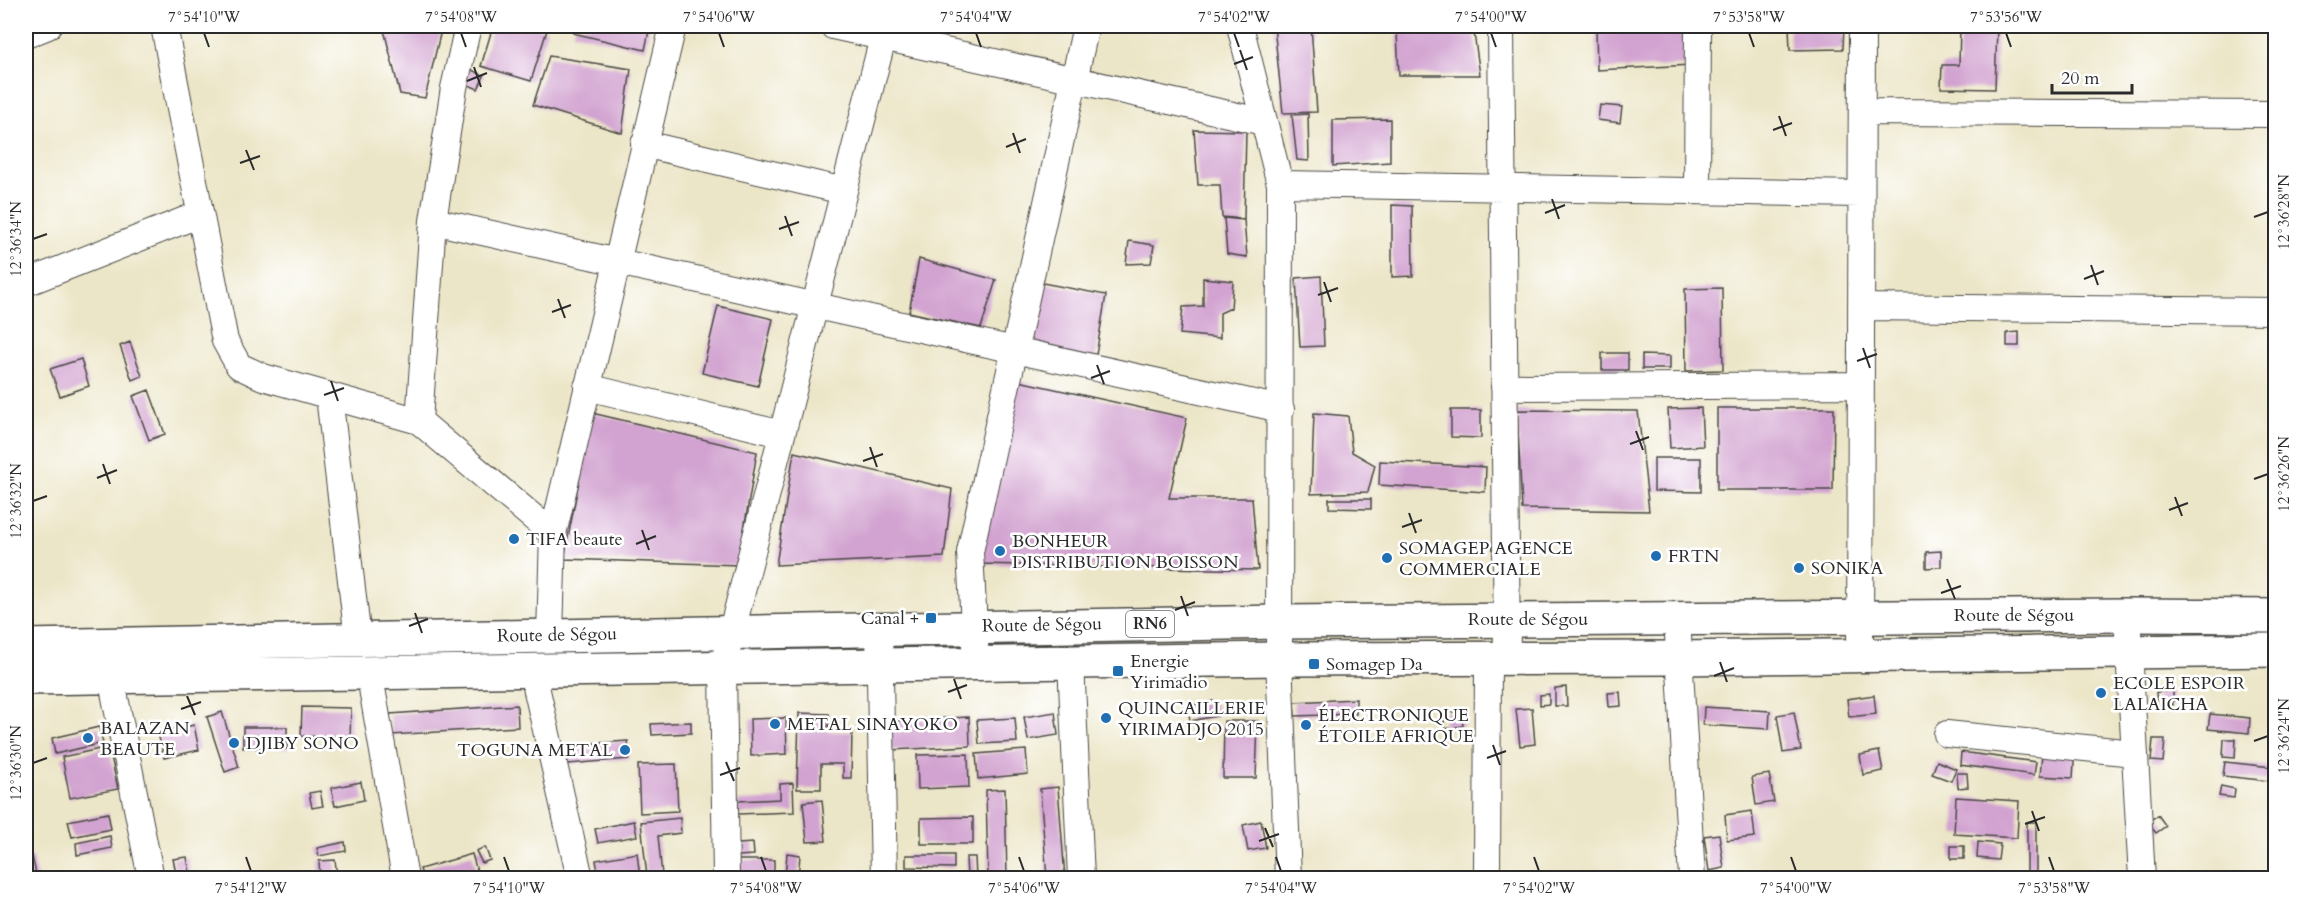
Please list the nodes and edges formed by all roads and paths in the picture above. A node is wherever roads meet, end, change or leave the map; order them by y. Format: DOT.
graph roads {
  1 [pos="48,26"];
  2 [pos="164,26"];
  3 [pos="468,26"];
  4 [pos="673,26"];
  5 [pos="833,26"];
  6 [pos="1086,26"];
  7 [pos="1240,26"];
  8 [pos="1501,26"];
  9 [pos="1698,26"];
  10 [pos="1862,26"];
  11 [pos="884,31"];
  12 [pos="26,34"];
  13 [pos="1074,79"];
  14 [pos="1862,112"];
  15 [pos="2276,114"];
  16 [pos="1264,122"];
  17 [pos="644,144"];
  18 [pos="1280,184"];
  19 [pos="1502,188"];
  20 [pos="844,191"];
  21 [pos="1697,191"];
  22 [pos="1861,194"];
  23 [pos="200,214"];
  24 [pos="433,221"];
  25 [pos="616,262"];
  26 [pos="26,283"];
  27 [pos="815,306"];
  28 [pos="1861,307"];
  29 [pos="2276,310"];
  30 [pos="1014,350"];
  31 [pos="1861,385"];
  32 [pos="587,387"];
  33 [pos="1504,387"];
  34 [pos="329,396"];
  35 [pos="1281,409"];
  36 [pos="419,421"];
  37 [pos="782,434"];
  38 [pos="553,534"];
  39 [pos="2127,615"];
  40 [pos="2276,616"];
  41 [pos="1860,617"];
  42 [pos="1677,618"];
  43 [pos="1506,620"];
  44 [pos="1279,622"];
  45 [pos="974,626"];
  46 [pos="879,628"];
  47 [pos="732,631"];
  48 [pos="550,635"];
  49 [pos="358,639"];
  50 [pos="26,646"];
  51 [pos="2276,650"];
  52 [pos="2127,653"];
  53 [pos="1860,656"];
  54 [pos="1497,658"];
  55 [pos="1678,658"];
  56 [pos="1279,659"];
  57 [pos="1071,662"];
  58 [pos="976,663"];
  59 [pos="880,664"];
  60 [pos="723,666"];
  61 [pos="532,669"];
  62 [pos="369,671"];
  63 [pos="111,677"];
  64 [pos="26,678"];
  65 [pos="1947,734"];
  66 [pos="2134,753"];
  67 [pos="151,879"];
  68 [pos="405,879"];
  69 [pos="580,879"];
  70 [pos="726,879"];
  71 [pos="884,879"];
  72 [pos="1081,879"];
  73 [pos="1288,879"];
  74 [pos="1487,879"];
  75 [pos="1692,879"];
  76 [pos="2142,879"];
  1 -- 12 [label="street"];
  2 -- 23 [label="street"];
  3 -- 24 [label="street"];
  4 -- 17 [label="street"];
  5 -- 11 [label="street"];
  6 -- 13 [label="street"];
  7 -- 16 [label="street"];
  8 -- 19 [label="street"];
  9 -- 21 [label="street"];
  10 -- 14 [label="street"];
  11 -- 13 [label="street"];
  11 -- 20 [label="street"];
  13 -- 16 [label="street"];
  13 -- 30 [label="street"];
  14 -- 15 [label="street"];
  14 -- 22 [label="street"];
  16 -- 18 [label="street"];
  17 -- 20 [label="street"];
  17 -- 25 [label="street"];
  18 -- 19 [label="street"];
  18 -- 35 [label="street"];
  19 -- 21 [label="street"];
  19 -- 33 [label="street"];
  20 -- 27 [label="street"];
  21 -- 22 [label="street"];
  22 -- 28 [label="street"];
  23 -- 26 [label="street"];
  23 -- 34 [label="street"];
  24 -- 25 [label="street"];
  24 -- 36 [label="street"];
  25 -- 27 [label="street"];
  25 -- 32 [label="street"];
  27 -- 30 [label="street"];
  27 -- 37 [label="street"];
  28 -- 29 [label="street"];
  28 -- 31 [label="street"];
  30 -- 35 [label="street"];
  30 -- 45 [label="street"];
  31 -- 33 [label="street"];
  31 -- 41 [label="street"];
  32 -- 37 [label="street"];
  32 -- 38 [label="street"];
  33 -- 43 [label="street"];
  34 -- 36 [label="street"];
  34 -- 49 [label="street"];
  35 -- 44 [label="street"];
  36 -- 38 [label="street"];
  37 -- 47 [label="street"];
  38 -- 48 [label="street"];
  39 -- 40 [label="highway, Route de Ségou / RN6"];
  39 -- 41 [label="highway, Route de Ségou / RN6"];
  39 -- 52 [label="street"];
  41 -- 42 [label="highway, Route de Ségou / RN6"];
  41 -- 53 [label="street"];
  42 -- 43 [label="highway, Route de Ségou / RN6"];
  42 -- 55 [label="street"];
  43 -- 44 [label="highway, Route de Ségou / RN6"];
  43 -- 54 [label="street"];
  44 -- 45 [label="highway, Route de Ségou / RN6"];
  44 -- 56 [label="street"];
  45 -- 46 [label="highway, Route de Ségou / RN6"];
  45 -- 58 [label="street"];
  46 -- 47 [label="highway, Route de Ségou / RN6"];
  46 -- 59 [label="street"];
  47 -- 48 [label="highway, Route de Ségou / RN6"];
  47 -- 60 [label="street"];
  48 -- 49 [label="highway, Route de Ségou / RN6"];
  49 -- 50 [label="highway, Route de Ségou / RN6"];
  51 -- 52 [label="highway, Route de Ségou / RN6"];
  52 -- 53 [label="highway, Route de Ségou / RN6"];
  52 -- 66 [label="street"];
  53 -- 55 [label="highway, Route de Ségou / RN6"];
  54 -- 55 [label="highway, Route de Ségou / RN6"];
  54 -- 56 [label="highway, Route de Ségou / RN6"];
  54 -- 74 [label="street"];
  55 -- 75 [label="street"];
  56 -- 57 [label="highway, Route de Ségou / RN6"];
  56 -- 73 [label="street"];
  57 -- 58 [label="highway, Route de Ségou / RN6"];
  57 -- 72 [label="street"];
  58 -- 59 [label="highway, Route de Ségou / RN6"];
  59 -- 60 [label="highway, Route de Ségou / RN6"];
  59 -- 71 [label="street"];
  60 -- 61 [label="highway, Route de Ségou / RN6"];
  60 -- 70 [label="street"];
  61 -- 62 [label="highway, Route de Ségou / RN6"];
  61 -- 69 [label="street"];
  62 -- 63 [label="highway, Route de Ségou / RN6"];
  62 -- 68 [label="street"];
  63 -- 64 [label="highway, Route de Ségou / RN6"];
  63 -- 67 [label="street"];
  65 -- 66 [label="street"];
  66 -- 76 [label="street"];
}
